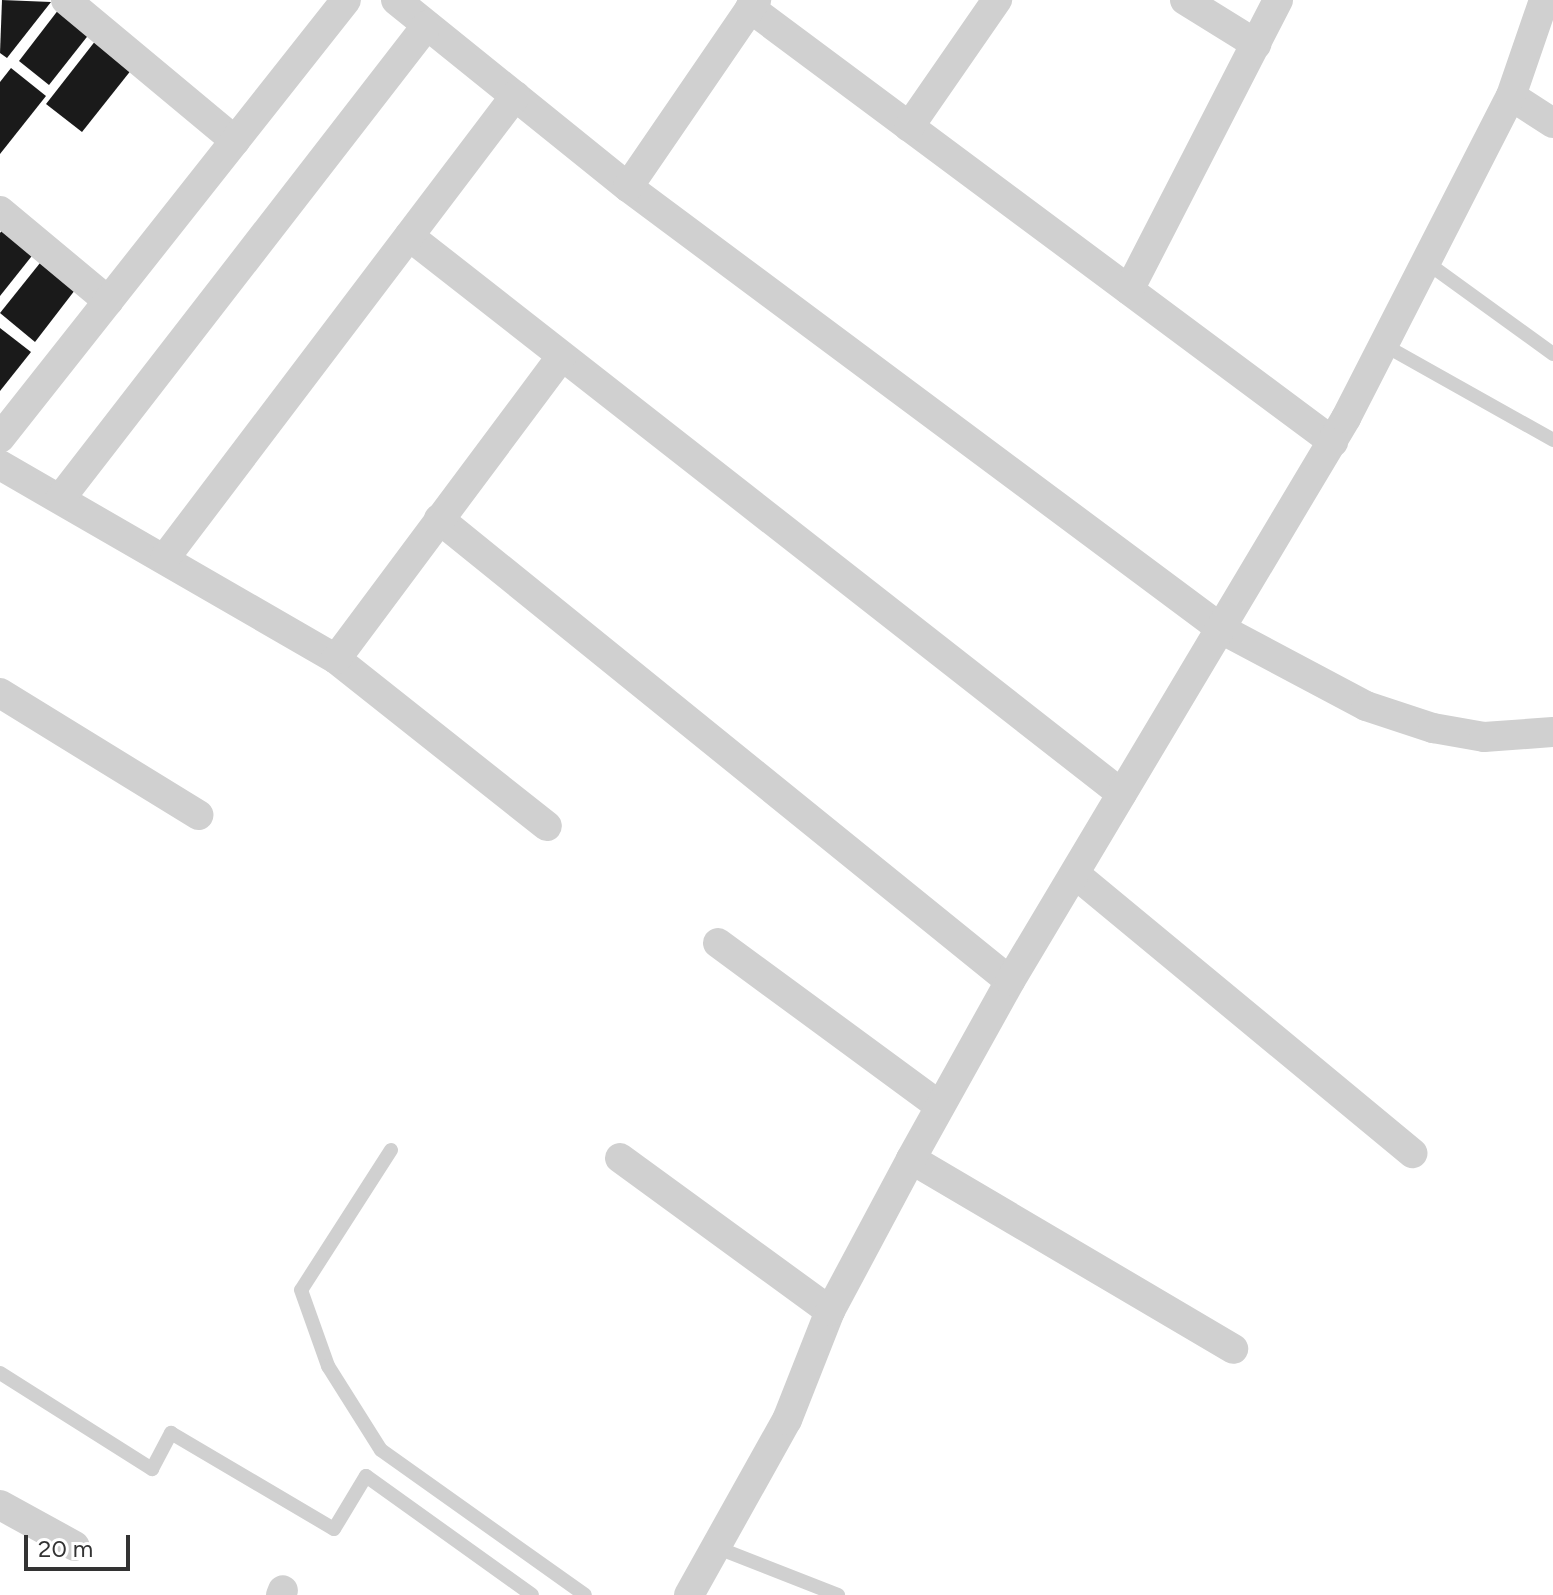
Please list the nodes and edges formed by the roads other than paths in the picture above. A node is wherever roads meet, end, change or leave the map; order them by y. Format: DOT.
graph roads {
  1 [pos="66,0"];
  2 [pos="346,0"];
  3 [pos="396,0"];
  4 [pos="997,0"];
  5 [pos="1185,0"];
  6 [pos="1278,0"];
  7 [pos="1544,0"];
  8 [pos="753,4"];
  9 [pos="427,25"];
  10 [pos="1256,44"];
  11 [pos="515,96"];
  12 [pos="1511,96"];
  13 [pos="1553,123"];
  14 [pos="909,127"];
  15 [pos="235,141"];
  16 [pos="628,187"];
  17 [pos="0,211"];
  18 [pos="409,236"];
  19 [pos="1426,262"];
  20 [pos="1129,290"];
  21 [pos="108,301"];
  22 [pos="1384,345"];
  23 [pos="1553,354"];
  24 [pos="561,357"];
  25 [pos="0,438"];
  26 [pos="1553,440"];
  27 [pos="1333,442"];
  28 [pos="0,465"];
  29 [pos="60,499"];
  30 [pos="439,519"];
  31 [pos="165,558"];
  32 [pos="1223,630"];
  33 [pos="336,659"];
  34 [pos="0,693"];
  35 [pos="1553,732"];
  36 [pos="1122,794"];
  37 [pos="198,815"];
  38 [pos="547,826"];
  39 [pos="1075,874"];
  40 [pos="718,943"];
  41 [pos="1010,981"];
  42 [pos="940,1106"];
  43 [pos="391,1150"];
  44 [pos="1412,1153"];
  45 [pos="620,1158"];
  46 [pos="911,1159"];
  47 [pos="830,1311"];
  48 [pos="1233,1349"];
  49 [pos="0,1373"];
  50 [pos="0,1505"];
  51 [pos="75,1546"];
  52 [pos="718,1548"];
  53 [pos="532,1595"];
  54 [pos="585,1595"];
  55 [pos="689,1595"];
  56 [pos="838,1595"];
  1 -- 15 [label="street"];
  2 -- 15 [label="street"];
  3 -- 9 [label="street"];
  4 -- 14 [label="street"];
  5 -- 10 [label="street"];
  6 -- 10 [label="street"];
  7 -- 12 [label="street"];
  8 -- 14 [label="street"];
  8 -- 16 [label="street"];
  9 -- 11 [label="street"];
  9 -- 29 [label="street"];
  10 -- 20 [label="street"];
  11 -- 16 [label="street"];
  11 -- 18 [label="street"];
  12 -- 13 [label="street"];
  12 -- 19 [label="street"];
  14 -- 20 [label="street"];
  15 -- 21 [label="street"];
  16 -- 32 [label="street"];
  17 -- 21 [label="street"];
  18 -- 24 [label="street"];
  18 -- 31 [label="street"];
  19 -- 22 [label="street"];
  19 -- 23 [label="lane"];
  20 -- 27 [label="street"];
  21 -- 25 [label="street"];
  22 -- 26 [label="lane"];
  22 -- 27 [label="street"];
  24 -- 30 [label="street"];
  24 -- 36 [label="street"];
  27 -- 32 [label="street"];
  28 -- 29 [label="street"];
  29 -- 31 [label="street"];
  30 -- 33 [label="street"];
  30 -- 41 [label="street"];
  31 -- 33 [label="street"];
  32 -- 35 [label="street"];
  32 -- 36 [label="street"];
  33 -- 38 [label="street"];
  34 -- 37 [label="street"];
  36 -- 39 [label="street"];
  39 -- 41 [label="street"];
  39 -- 44 [label="street"];
  40 -- 42 [label="street"];
  41 -- 42 [label="street"];
  42 -- 46 [label="street"];
  43 -- 54 [label="lane"];
  45 -- 47 [label="street"];
  46 -- 47 [label="street"];
  46 -- 48 [label="street"];
  47 -- 52 [label="street"];
  49 -- 53 [label="lane"];
  50 -- 51 [label="street"];
  52 -- 55 [label="street"];
  52 -- 56 [label="lane"];
}
